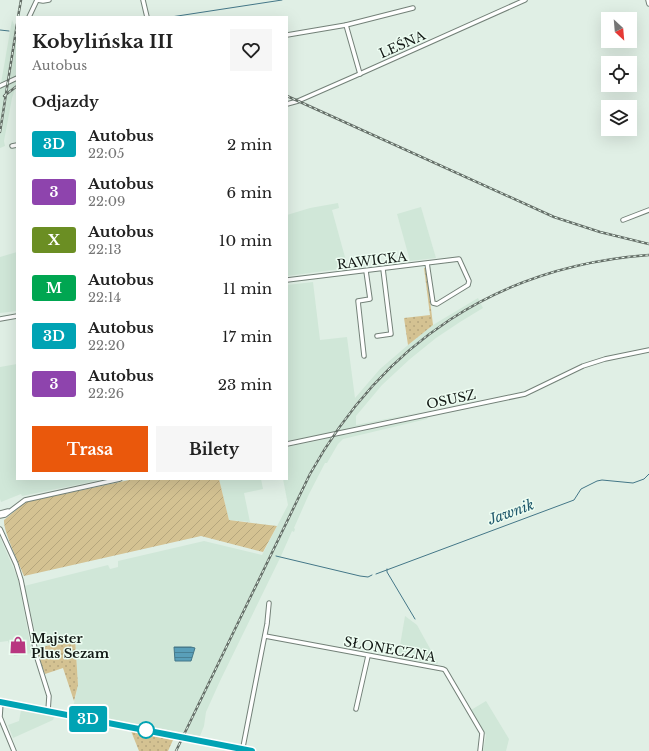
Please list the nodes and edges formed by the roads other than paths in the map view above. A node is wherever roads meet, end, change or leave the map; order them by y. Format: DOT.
graph roads {
  1 [pos="37,0"];
  2 [pos="49,0"];
  3 [pos="143,0"];
  4 [pos="525,0"];
  5 [pos="648,0"];
  6 [pos="649,4"];
  7 [pos="413,8"];
  8 [pos="29,16"];
  9 [pos="148,16"];
  10 [pos="346,26"];
  11 [pos="288,35"];
  12 [pos="360,74"];
  13 [pos="16,78"];
  14 [pos="0,86"];
  15 [pos="288,104"];
  16 [pos="16,145"];
  17 [pos="12,146"];
  18 [pos="649,210"];
  19 [pos="623,220"];
  20 [pos="427,263"];
  21 [pos="383,269"];
  22 [pos="366,271"];
  23 [pos="288,280"];
  24 [pos="16,316"];
  25 [pos="0,319"];
  26 [pos="377,336"];
  27 [pos="649,350"];
  28 [pos="364,356"];
  29 [pos="288,444"];
  30 [pos="115,480"];
  31 [pos="11,510"];
  32 [pos="0,513"];
  33 [pos="0,516"];
  34 [pos="0,529"];
  35 [pos="270,603"];
  36 [pos="265,636"];
  37 [pos="368,656"];
  38 [pos="0,702"];
  39 [pos="356,709"];
  40 [pos="48,711"];
  41 [pos="245,750"];
  42 [pos="14,751"];
  43 [pos="252,751"];
  44 [pos="480,751"];
  1 -- 2 [label="street"];
  1 -- 8 [label="street"];
  3 -- 9 [label="street"];
  4 -- 12 [label="street, LEŚNA"];
  5 -- 6 [label="street"];
  7 -- 10 [label="street"];
  10 -- 11 [label="street"];
  10 -- 12 [label="street"];
  12 -- 15 [label="street, LEŚNA"];
  13 -- 14 [label="street"];
  16 -- 17 [label="street"];
  18 -- 19 [label="street"];
  20 -- 20 [label="street, RAWICKA"];
  20 -- 21 [label="street, RAWICKA"];
  21 -- 22 [label="street, RAWICKA"];
  21 -- 26 [label="street"];
  22 -- 23 [label="street, RAWICKA"];
  22 -- 28 [label="street"];
  24 -- 25 [label="street"];
  27 -- 29 [label="street, OSUSZ"];
  30 -- 31 [label="street"];
  31 -- 32 [label="street"];
  31 -- 33 [label="street"];
  34 -- 40 [label="street"];
  35 -- 36 [label="street"];
  36 -- 37 [label="street, SŁONECZNA"];
  36 -- 41 [label="street"];
  37 -- 39 [label="street"];
  37 -- 44 [label="street, SŁONECZNA"];
  38 -- 40 [label="main road"];
  38 -- 42 [label="street"];
  40 -- 41 [label="main road"];
  41 -- 43 [label="main road"];
}
